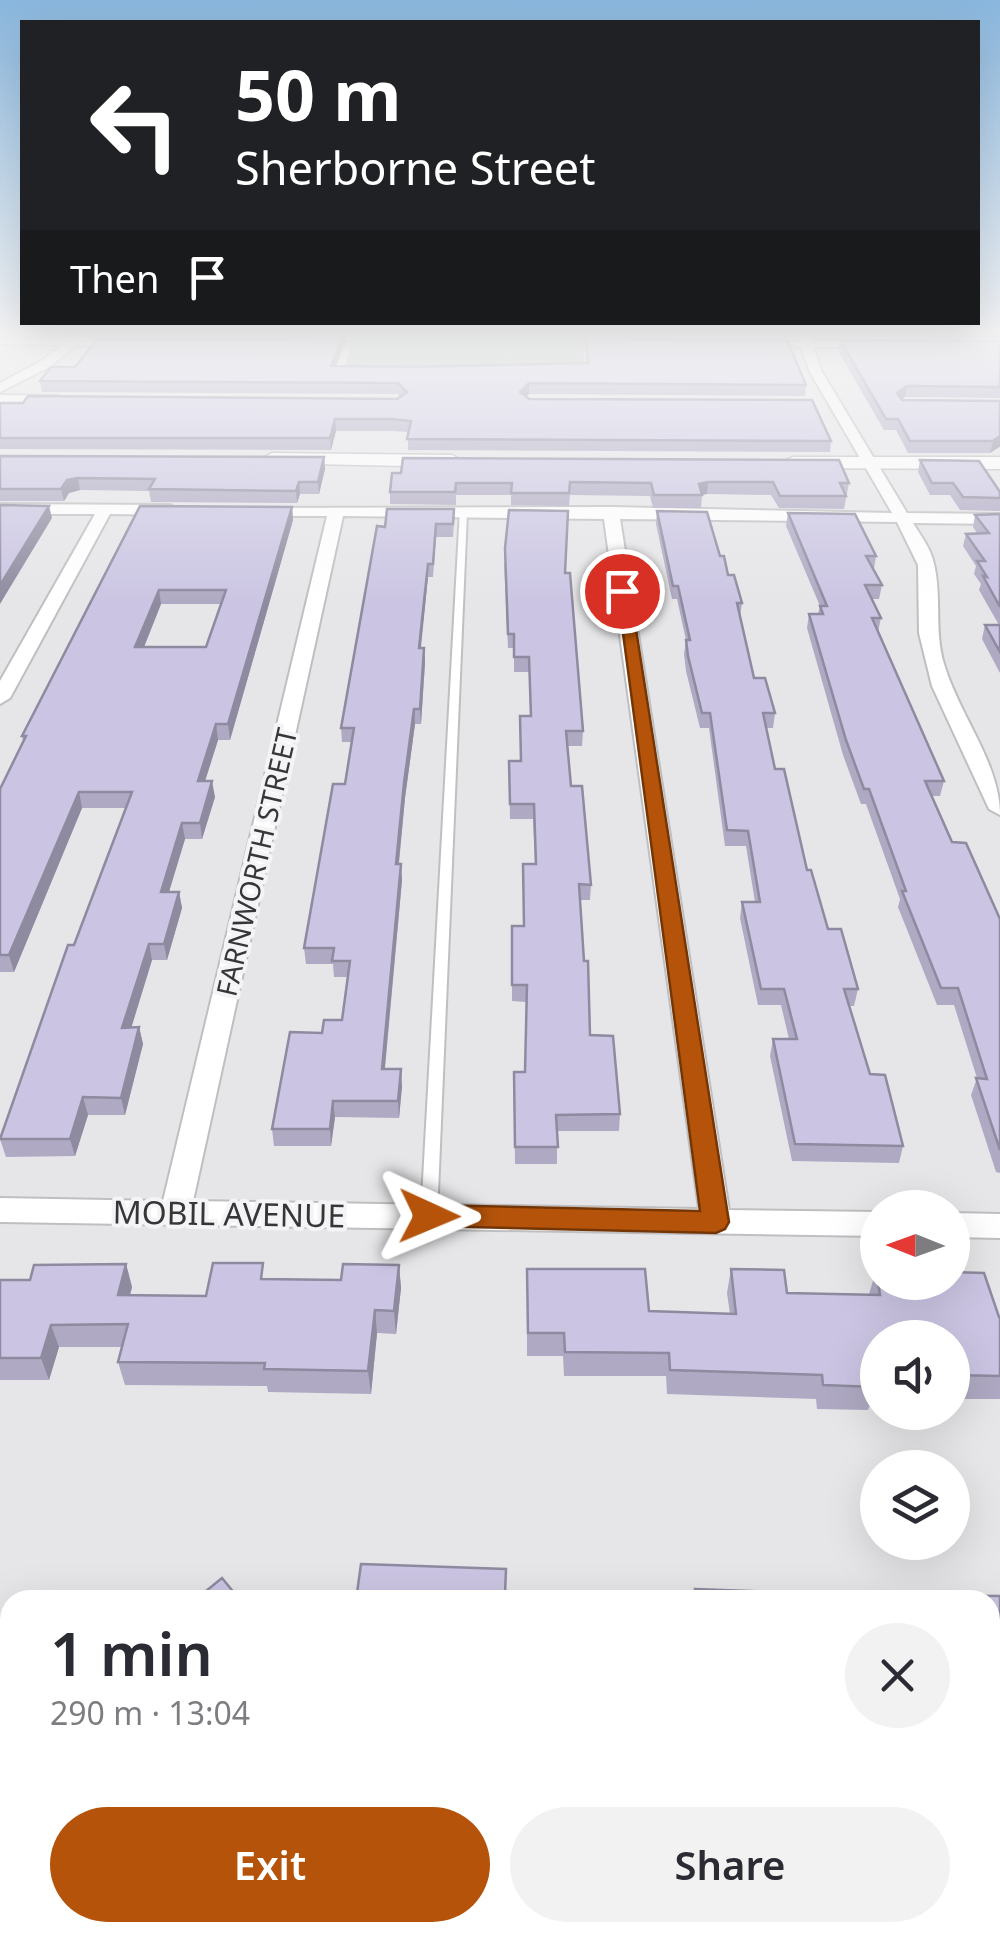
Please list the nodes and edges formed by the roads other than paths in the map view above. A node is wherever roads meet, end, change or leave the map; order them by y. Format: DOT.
graph roads {
  1 [pos="845,423"];
  2 [pos="1000,452"];
  3 [pos="256,454"];
  4 [pos="473,455"];
  5 [pos="772,457"];
  6 [pos="865,458"];
  7 [pos="1000,463"];
  8 [pos="0,509"];
  9 [pos="105,510"];
  10 [pos="182,510"];
  11 [pos="240,511"];
  12 [pos="336,512"];
  13 [pos="463,512"];
  14 [pos="611,512"];
  15 [pos="902,519"];
  16 [pos="1000,519"];
  17 [pos="0,698"];
  18 [pos="1000,809"];
  19 [pos="0,1210"];
  20 [pos="176,1211"];
  21 [pos="429,1216"];
  22 [pos="716,1222"];
  23 [pos="860,1224"];
  24 [pos="970,1226"];
  25 [pos="1000,1226"];
  1 -- 6 [label="street"];
  2 -- 6 [label="main road"];
  3 -- 4 [label="main road"];
  5 -- 6 [label="main road"];
  6 -- 7 [label="main road"];
  6 -- 15 [label="street"];
  8 -- 9 [label="street"];
  9 -- 10 [label="street"];
  9 -- 17 [label="street"];
  11 -- 12 [label="street"];
  12 -- 13 [label="street"];
  12 -- 20 [label="street, FARNWORTH STREET"];
  13 -- 14 [label="street"];
  13 -- 21 [label="lane"];
  14 -- 15 [label="street"];
  14 -- 22 [label="street"];
  15 -- 16 [label="street"];
  15 -- 18 [label="street"];
  19 -- 20 [label="street, MOBIL AVENUE"];
  20 -- 21 [label="street, MOBIL AVENUE"];
  21 -- 22 [label="street, MOBIL AVENUE"];
  22 -- 23 [label="street, MOBIL AVENUE"];
  24 -- 25 [label="street"];
}
